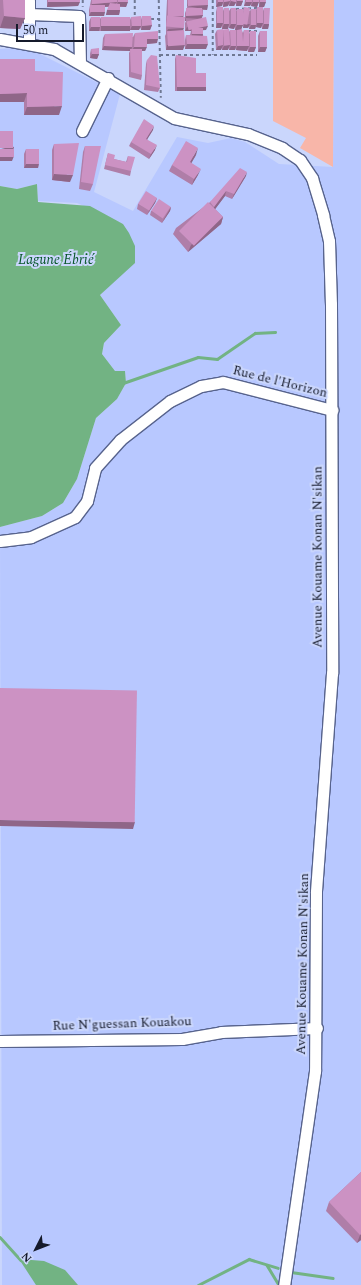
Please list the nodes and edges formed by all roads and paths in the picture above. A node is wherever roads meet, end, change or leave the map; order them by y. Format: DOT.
graph roads {
  1 [pos="30,0"];
  2 [pos="135,0"];
  3 [pos="159,0"];
  4 [pos="213,0"];
  5 [pos="260,8"];
  6 [pos="213,9"];
  7 [pos="221,9"];
  8 [pos="229,9"];
  9 [pos="29,14"];
  10 [pos="127,19"];
  11 [pos="135,19"];
  12 [pos="141,19"];
  13 [pos="147,19"];
  14 [pos="159,19"];
  15 [pos="260,31"];
  16 [pos="213,32"];
  17 [pos="221,32"];
  18 [pos="244,32"];
  19 [pos="0,39"];
  20 [pos="29,42"];
  21 [pos="160,55"];
  22 [pos="258,55"];
  23 [pos="213,56"];
  24 [pos="80,63"];
  25 [pos="108,78"];
  26 [pos="162,112"];
  27 [pos="82,131"];
  28 [pos="332,410"];
  29 [pos="0,541"];
  30 [pos="317,1028"];
  31 [pos="0,1042"];
  32 [pos="284,1285"];
  1 -- 9 [label="street"];
  2 -- 11 [label="path"];
  3 -- 14 [label="path"];
  4 -- 6 [label="path"];
  5 -- 8 [label="path"];
  6 -- 7 [label="path"];
  6 -- 16 [label="path"];
  9 -- 20 [label="street"];
  9 -- 24 [label="street"];
  10 -- 11 [label="path"];
  11 -- 12 [label="path"];
  13 -- 14 [label="path"];
  14 -- 21 [label="path"];
  15 -- 18 [label="path"];
  16 -- 17 [label="path"];
  16 -- 23 [label="path"];
  19 -- 20 [label="street, Avenue Kouame Konan N'sikan"];
  20 -- 24 [label="street, Avenue Kouame Konan N'sikan"];
  21 -- 23 [label="path"];
  21 -- 26 [label="path"];
  22 -- 23 [label="path"];
  24 -- 25 [label="street, Avenue Kouame Konan N'sikan"];
  25 -- 26 [label="street, Avenue Kouame Konan N'sikan"];
  25 -- 27 [label="street"];
  26 -- 28 [label="street, Avenue Kouame Konan N'sikan"];
  28 -- 29 [label="street, Rue de l'Horizon"];
  28 -- 30 [label="street, Avenue Kouame Konan N'sikan"];
  30 -- 31 [label="street, Rue N'guessan Kouakou"];
  30 -- 32 [label="street, Avenue Kouame Konan N'sikan"];
}
